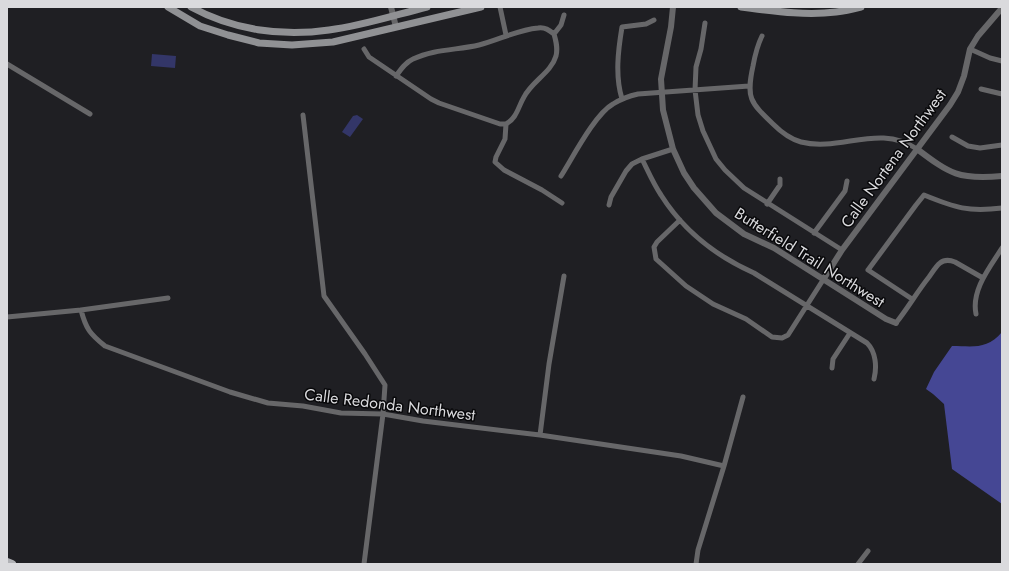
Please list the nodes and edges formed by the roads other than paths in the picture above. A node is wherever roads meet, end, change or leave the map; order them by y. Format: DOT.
graph roads {
  1 [pos="168,7"];
  2 [pos="191,7"];
  3 [pos="391,7"];
  4 [pos="427,7"];
  5 [pos="481,7"];
  6 [pos="500,7"];
  7 [pos="673,7"];
  8 [pos="741,7"];
  9 [pos="860,7"];
  10 [pos="1002,8"];
  11 [pos="393,15"];
  12 [pos="564,15"];
  13 [pos="654,20"];
  14 [pos="705,23"];
  15 [pos="396,27"];
  16 [pos="554,34"];
  17 [pos="506,35"];
  18 [pos="762,36"];
  19 [pos="364,49"];
  20 [pos="970,50"];
  21 [pos="1002,61"];
  22 [pos="7,64"];
  23 [pos="396,76"];
  24 [pos="749,86"];
  25 [pos="981,88"];
  26 [pos="695,90"];
  27 [pos="661,92"];
  28 [pos="1002,94"];
  29 [pos="622,99"];
  30 [pos="90,114"];
  31 [pos="302,115"];
  32 [pos="506,124"];
  33 [pos="952,137"];
  34 [pos="1002,145"];
  35 [pos="673,149"];
  36 [pos="917,149"];
  37 [pos="642,159"];
  38 [pos="561,176"];
  39 [pos="1002,176"];
  40 [pos="780,179"];
  41 [pos="847,181"];
  42 [pos="562,203"];
  43 [pos="767,204"];
  44 [pos="609,205"];
  45 [pos="1002,208"];
  46 [pos="680,220"];
  47 [pos="814,233"];
  48 [pos="1002,248"];
  49 [pos="842,250"];
  50 [pos="564,276"];
  51 [pos="983,278"];
  52 [pos="823,280"];
  53 [pos="168,298"];
  54 [pos="912,299"];
  55 [pos="808,305"];
  56 [pos="81,310"];
  57 [pos="976,314"];
  58 [pos="7,317"];
  59 [pos="896,323"];
  60 [pos="850,333"];
  61 [pos="832,368"];
  62 [pos="874,379"];
  63 [pos="743,397"];
  64 [pos="383,414"];
  65 [pos="540,435"];
  66 [pos="724,466"];
  67 [pos="868,551"];
  68 [pos="7,562"];
  69 [pos="12,564"];
  70 [pos="364,564"];
  71 [pos="696,564"];
  72 [pos="858,564"];
  1 -- 15 [label="main road"];
  2 -- 11 [label="main road"];
  3 -- 11 [label="street"];
  4 -- 11 [label="main road"];
  5 -- 15 [label="main road"];
  6 -- 17 [label="street"];
  7 -- 27 [label="street, Butterfield Trail Northwest"];
  8 -- 9 [label="main road"];
  10 -- 20 [label="street, Calle Nortena Northwest"];
  11 -- 15 [label="street"];
  12 -- 16 [label="street"];
  13 -- 29 [label="street"];
  14 -- 26 [label="street"];
  16 -- 17 [label="street"];
  16 -- 32 [label="street"];
  17 -- 23 [label="street"];
  18 -- 24 [label="street"];
  19 -- 23 [label="street"];
  20 -- 21 [label="street"];
  20 -- 36 [label="street, Calle Nortena Northwest"];
  22 -- 30 [label="street"];
  23 -- 32 [label="street"];
  24 -- 26 [label="street"];
  24 -- 36 [label="street"];
  25 -- 28 [label="street"];
  26 -- 27 [label="street"];
  26 -- 43 [label="street"];
  27 -- 29 [label="street"];
  27 -- 35 [label="street, Butterfield Trail Northwest"];
  29 -- 38 [label="street"];
  31 -- 64 [label="street"];
  32 -- 42 [label="street"];
  33 -- 34 [label="street"];
  35 -- 37 [label="street"];
  35 -- 52 [label="street, Butterfield Trail Northwest"];
  36 -- 39 [label="street"];
  36 -- 49 [label="street, Calle Nortena Northwest"];
  37 -- 44 [label="street"];
  37 -- 46 [label="street"];
  40 -- 43 [label="street"];
  41 -- 47 [label="street"];
  43 -- 47 [label="street"];
  45 -- 54 [label="street"];
  46 -- 55 [label="street"];
  46 -- 55 [label="street"];
  47 -- 49 [label="street"];
  48 -- 51 [label="street"];
  49 -- 52 [label="street, Calle Nortena Northwest"];
  50 -- 65 [label="street"];
  51 -- 54 [label="street"];
  51 -- 57 [label="street"];
  52 -- 55 [label="street"];
  52 -- 59 [label="street, Butterfield Trail Northwest"];
  53 -- 56 [label="street"];
  54 -- 59 [label="street"];
  55 -- 60 [label="street"];
  56 -- 58 [label="street"];
  56 -- 64 [label="street, Calle Redonda Northwest"];
  60 -- 61 [label="street"];
  60 -- 62 [label="street"];
  63 -- 66 [label="street"];
  64 -- 65 [label="street, Calle Redonda Northwest"];
  64 -- 70 [label="street"];
  65 -- 66 [label="street, Calle Redonda Northwest"];
  66 -- 71 [label="street"];
  67 -- 72 [label="street"];
  68 -- 69 [label="main road"];
}
